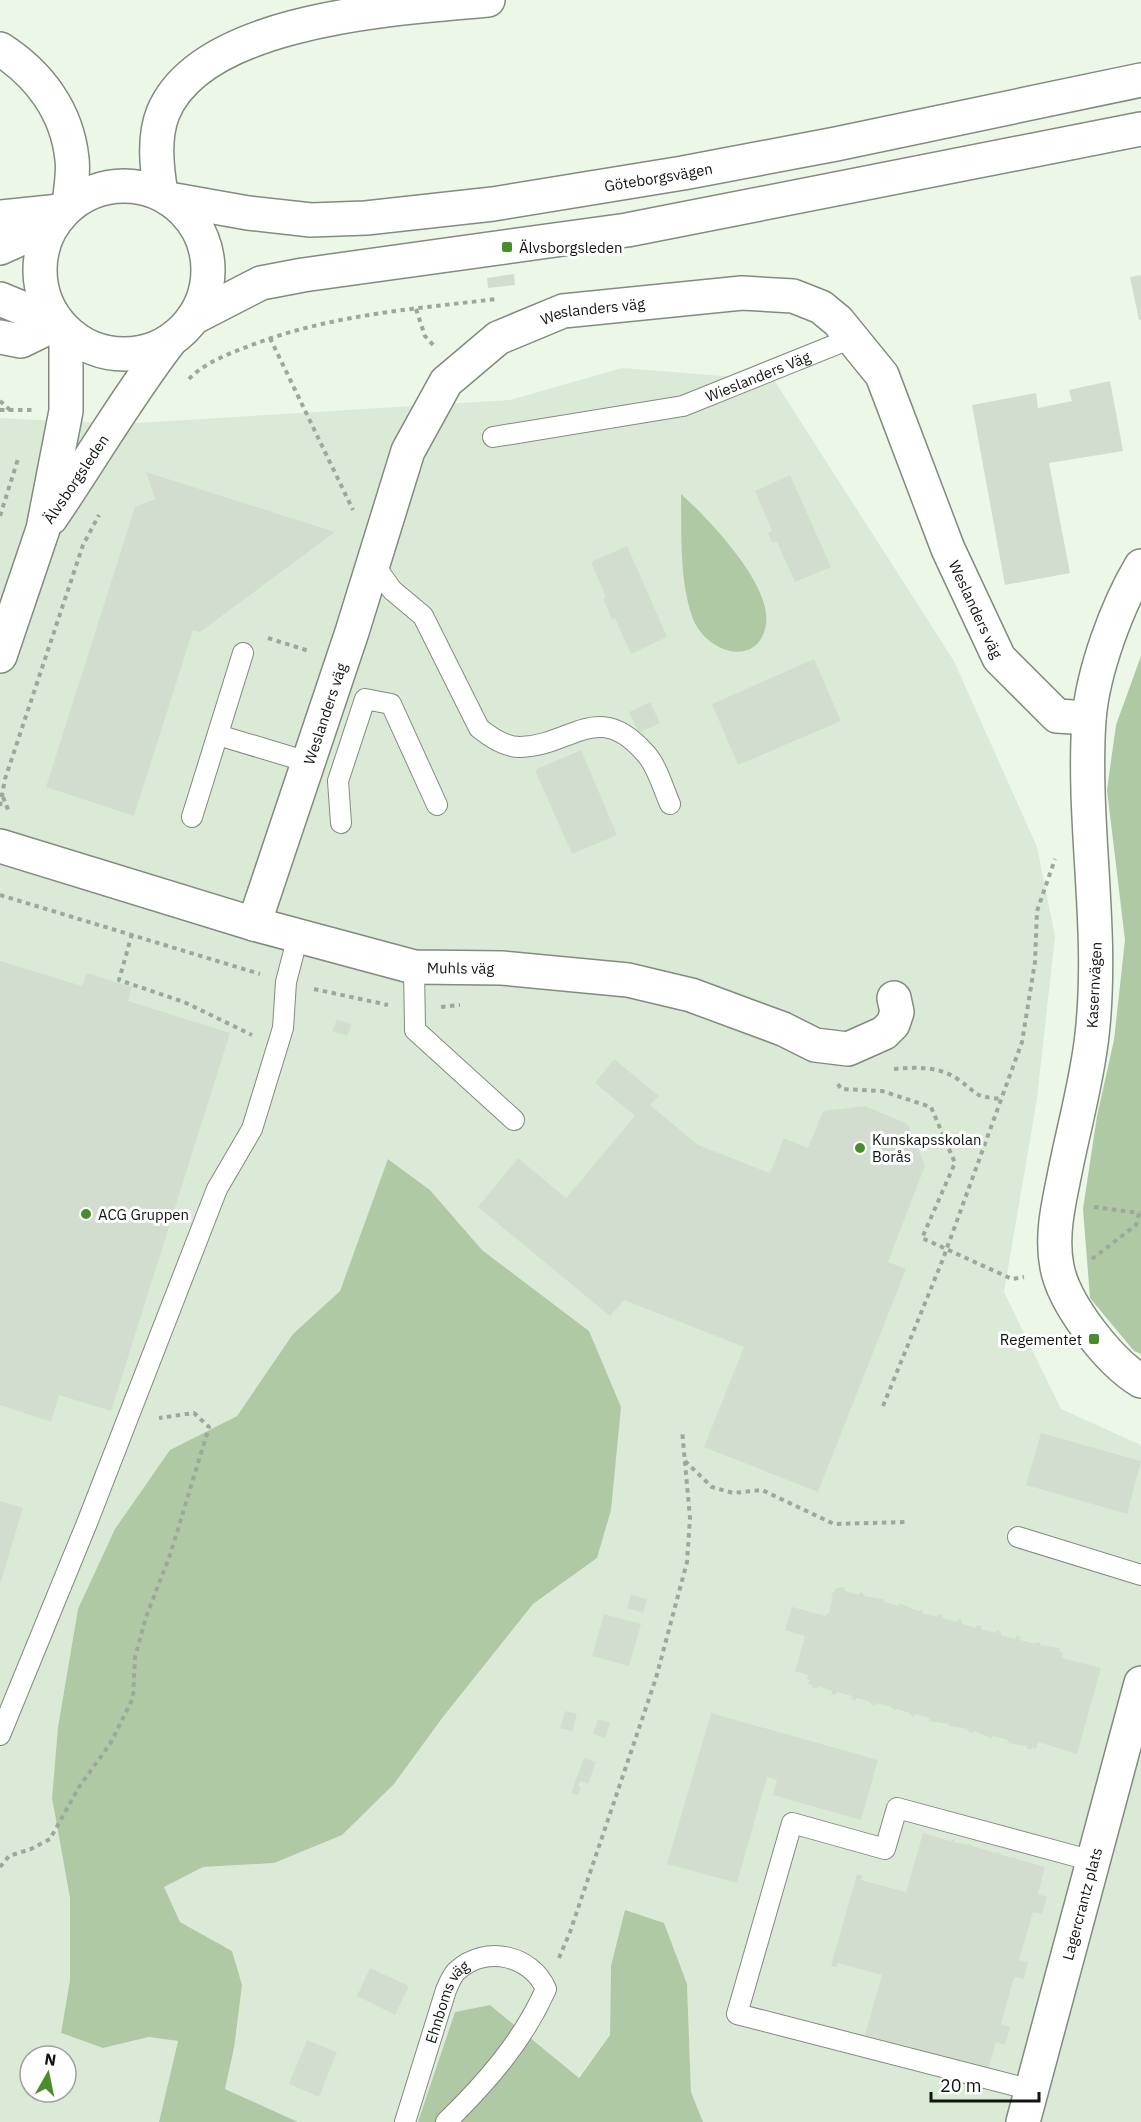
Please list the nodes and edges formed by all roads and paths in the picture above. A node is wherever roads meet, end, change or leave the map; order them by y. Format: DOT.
graph roads {
  1 [pos="488,0"];
  2 [pos="0,49"];
  3 [pos="1141,80"];
  4 [pos="1141,129"];
  5 [pos="165,197"];
  6 [pos="64,209"];
  7 [pos="0,217"];
  8 [pos="0,248"];
  9 [pos="0,299"];
  10 [pos="416,309"];
  11 [pos="193,318"];
  12 [pos="62,327"];
  13 [pos="0,337"];
  14 [pos="852,338"];
  15 [pos="170,341"];
  16 [pos="440,353"];
  17 [pos="184,384"];
  18 [pos="0,401"];
  19 [pos="0,410"];
  20 [pos="11,410"];
  21 [pos="34,410"];
  22 [pos="493,437"];
  23 [pos="104,505"];
  24 [pos="43,529"];
  25 [pos="373,563"];
  26 [pos="1141,566"];
  27 [pos="258,635"];
  28 [pos="243,653"];
  29 [pos="0,656"];
  30 [pos="342,662"];
  31 [pos="1089,718"];
  32 [pos="218,735"];
  33 [pos="307,766"];
  34 [pos="338,781"];
  35 [pos="3,796"];
  36 [pos="669,804"];
  37 [pos="437,805"];
  38 [pos="0,806"];
  39 [pos="12,815"];
  40 [pos="192,817"];
  41 [pos="341,823"];
  42 [pos="1089,825"];
  43 [pos="0,846"];
  44 [pos="254,924"];
  45 [pos="132,934"];
  46 [pos="298,936"];
  47 [pos="414,967"];
  48 [pos="894,998"];
  49 [pos="277,1048"];
  50 [pos="836,1081"];
  51 [pos="514,1120"];
  52 [pos="1059,1203"];
  53 [pos="1140,1213"];
  54 [pos="946,1248"];
  55 [pos="1057,1269"];
  56 [pos="1012,1279"];
  57 [pos="1141,1381"];
  58 [pos="883,1406"];
  59 [pos="126,1424"];
  60 [pos="682,1430"];
  61 [pos="685,1461"];
  62 [pos="905,1522"];
  63 [pos="1018,1537"];
  64 [pos="1141,1575"];
  65 [pos="1141,1683"];
  66 [pos="0,1734"];
  67 [pos="1093,1861"];
  68 [pos="0,1867"];
  69 [pos="546,1989"];
  70 [pos="1032,2090"];
  71 [pos="405,2122"];
  72 [pos="446,2122"];
  73 [pos="1023,2122"];
  1 -- 5 [label="main road"];
  2 -- 6 [label="main road"];
  3 -- 5 [label="main road, Göteborgsvägen"];
  4 -- 11 [label="main road, Göteborgsvägen"];
  5 -- 6 [label="main road, Göteborgsvägen"];
  5 -- 11 [label="main road, Göteborgsvägen"];
  6 -- 7 [label="main road, Göteborgsvägen"];
  6 -- 8 [label="main road, Göteborgsvägen"];
  6 -- 12 [label="main road, Göteborgsvägen"];
  9 -- 12 [label="main road, Göteborgsvägen"];
  10 -- 16 [label="path"];
  11 -- 15 [label="main road, Göteborgsvägen"];
  12 -- 13 [label="main road"];
  12 -- 15 [label="main road, Göteborgsvägen"];
  12 -- 24 [label="main road, Älvsborgsleden"];
  14 -- 22 [label="lane, Wieslanders Väg"];
  14 -- 25 [label="main road, Weslanders väg"];
  14 -- 31 [label="main road, Weslanders väg"];
  15 -- 24 [label="main road, Älvsborgsleden"];
  17 -- 25 [label="path"];
  18 -- 20 [label="path"];
  19 -- 20 [label="path"];
  20 -- 21 [label="path"];
  23 -- 35 [label="path"];
  24 -- 29 [label="main road, Älvsborgsleden"];
  25 -- 30 [label="main road, Weslanders väg"];
  25 -- 36 [label="lane"];
  26 -- 31 [label="main road, Kasernvägen"];
  27 -- 30 [label="path"];
  28 -- 32 [label="lane"];
  30 -- 33 [label="main road, Weslanders väg"];
  31 -- 42 [label="main road, Kasernvägen"];
  32 -- 33 [label="lane"];
  32 -- 40 [label="lane"];
  33 -- 34 [label="lane"];
  33 -- 44 [label="main road, Weslanders väg"];
  34 -- 37 [label="lane"];
  34 -- 41 [label="lane"];
  35 -- 38 [label="path"];
  35 -- 39 [label="path"];
  42 -- 52 [label="main road, Kasernvägen"];
  42 -- 54 [label="path"];
  43 -- 44 [label="main road, Muhls väg"];
  44 -- 46 [label="main road, Muhls väg"];
  45 -- 49 [label="path"];
  46 -- 47 [label="main road, Muhls väg"];
  46 -- 49 [label="lane"];
  47 -- 48 [label="main road, Muhls väg"];
  47 -- 51 [label="lane"];
  49 -- 59 [label="lane"];
  50 -- 54 [label="path"];
  52 -- 53 [label="path"];
  52 -- 55 [label="main road, Kasernvägen"];
  53 -- 55 [label="path"];
  54 -- 56 [label="path"];
  54 -- 58 [label="path"];
  55 -- 57 [label="main road, Kasernvägen"];
  59 -- 66 [label="lane"];
  59 -- 68 [label="path"];
  60 -- 61 [label="path"];
  61 -- 62 [label="path"];
  61 -- 69 [label="path"];
  63 -- 64 [label="lane"];
  65 -- 67 [label="main road, Lagercrantz plats"];
  67 -- 70 [label="main road, Lagercrantz plats"];
  67 -- 70 [label="lane"];
  69 -- 71 [label="lane, Ehnboms väg"];
  69 -- 72 [label="lane"];
  70 -- 73 [label="main road, Lagercrantz plats"];
}
